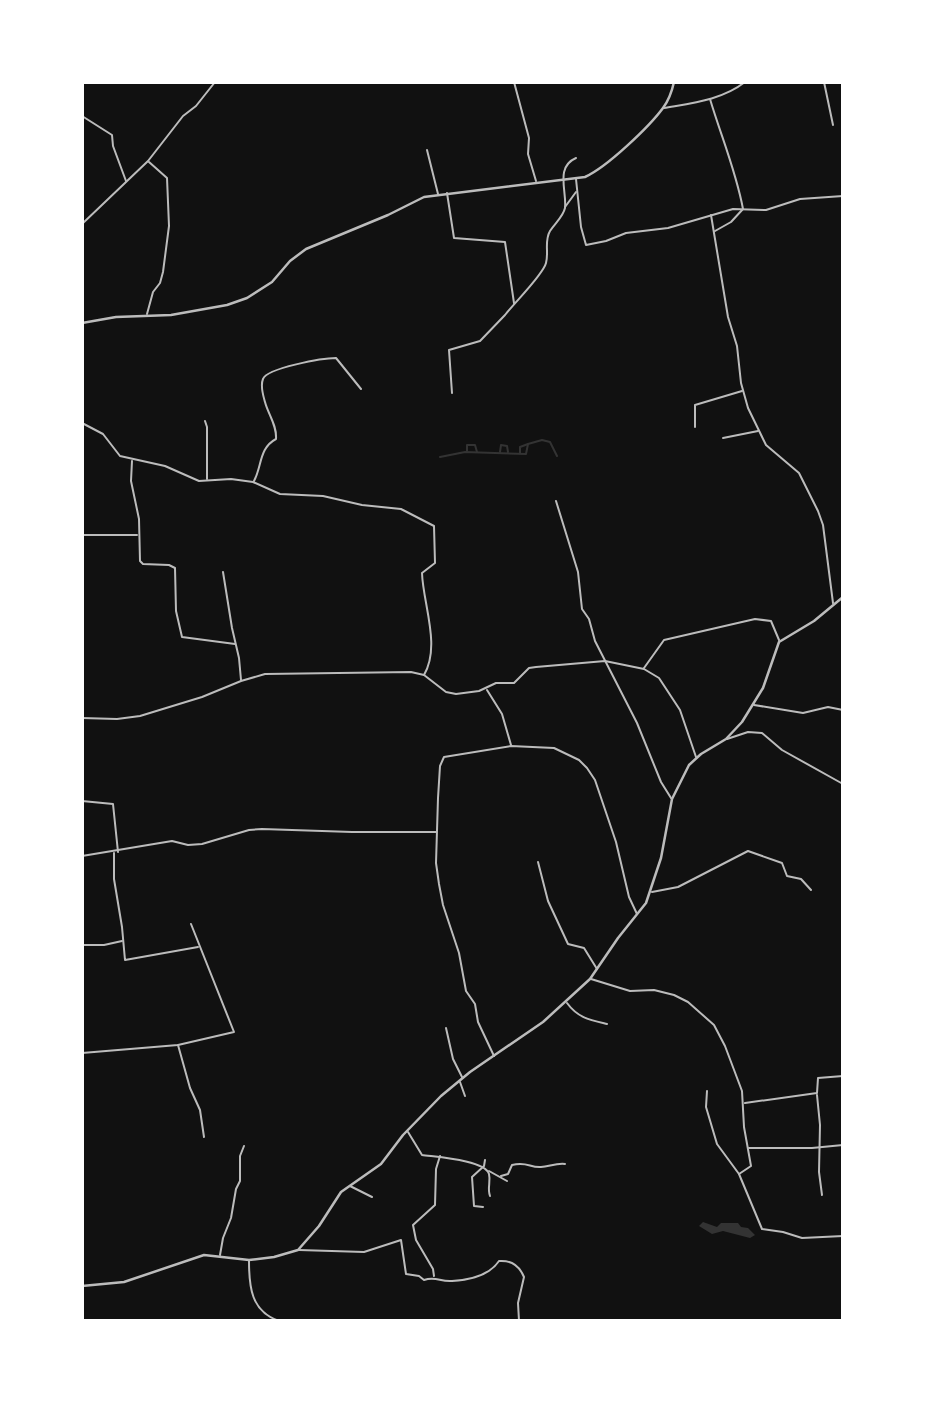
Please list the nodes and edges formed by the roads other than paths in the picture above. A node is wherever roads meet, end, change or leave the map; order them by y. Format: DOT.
graph roads {
  1 [pos="215,82"];
  2 [pos="514,82"];
  3 [pos="674,82"];
  4 [pos="745,82"];
  5 [pos="824,82"];
  6 [pos="710,99"];
  7 [pos="663,108"];
  8 [pos="82,116"];
  9 [pos="833,125"];
  10 [pos="427,150"];
  11 [pos="576,158"];
  12 [pos="148,161"];
  13 [pos="576,178"];
  14 [pos="563,180"];
  15 [pos="126,181"];
  16 [pos="537,182"];
  17 [pos="577,191"];
  18 [pos="447,193"];
  19 [pos="438,194"];
  20 [pos="843,196"];
  21 [pos="565,207"];
  22 [pos="743,209"];
  23 [pos="711,215"];
  24 [pos="82,224"];
  25 [pos="714,232"];
  26 [pos="514,304"];
  27 [pos="146,317"];
  28 [pos="82,323"];
  29 [pos="360,389"];
  30 [pos="743,391"];
  31 [pos="452,393"];
  32 [pos="205,421"];
  33 [pos="82,423"];
  34 [pos="695,427"];
  35 [pos="759,431"];
  36 [pos="723,438"];
  37 [pos="132,460"];
  38 [pos="207,480"];
  39 [pos="253,482"];
  40 [pos="556,502"];
  41 [pos="82,535"];
  42 [pos="138,535"];
  43 [pos="223,572"];
  44 [pos="843,597"];
  45 [pos="833,603"];
  46 [pos="779,642"];
  47 [pos="235,644"];
  48 [pos="605,661"];
  49 [pos="644,668"];
  50 [pos="424,675"];
  51 [pos="241,681"];
  52 [pos="486,689"];
  53 [pos="753,705"];
  54 [pos="843,710"];
  55 [pos="82,718"];
  56 [pos="726,739"];
  57 [pos="512,746"];
  58 [pos="696,758"];
  59 [pos="843,784"];
  60 [pos="672,799"];
  61 [pos="82,801"];
  62 [pos="438,832"];
  63 [pos="116,852"];
  64 [pos="82,856"];
  65 [pos="538,863"];
  66 [pos="811,891"];
  67 [pos="651,892"];
  68 [pos="638,915"];
  69 [pos="191,924"];
  70 [pos="123,940"];
  71 [pos="82,945"];
  72 [pos="199,947"];
  73 [pos="597,970"];
  74 [pos="590,979"];
  75 [pos="567,1002"];
  76 [pos="607,1024"];
  77 [pos="446,1028"];
  78 [pos="178,1045"];
  79 [pos="82,1053"];
  80 [pos="494,1056"];
  81 [pos="843,1076"];
  82 [pos="461,1080"];
  83 [pos="707,1091"];
  84 [pos="817,1093"];
  85 [pos="465,1096"];
  86 [pos="744,1103"];
  87 [pos="407,1131"];
  88 [pos="204,1137"];
  89 [pos="843,1145"];
  90 [pos="244,1146"];
  91 [pos="748,1147"];
  92 [pos="820,1148"];
  93 [pos="440,1156"];
  94 [pos="485,1160"];
  95 [pos="565,1164"];
  96 [pos="483,1166"];
  97 [pos="487,1170"];
  98 [pos="739,1174"];
  99 [pos="501,1176"];
  100 [pos="506,1181"];
  101 [pos="349,1185"];
  102 [pos="822,1195"];
  103 [pos="490,1196"];
  104 [pos="372,1197"];
  105 [pos="483,1207"];
  106 [pos="843,1236"];
  107 [pos="298,1250"];
  108 [pos="220,1255"];
  109 [pos="249,1260"];
  110 [pos="434,1277"];
  111 [pos="82,1286"];
  112 [pos="277,1320"];
  113 [pos="519,1321"];
  1 -- 12 [label="street"];
  2 -- 16 [label="street"];
  3 -- 7 [label="street"];
  4 -- 6 [label="street"];
  5 -- 9 [label="street"];
  6 -- 7 [label="street"];
  6 -- 22 [label="street"];
  7 -- 13 [label="street"];
  8 -- 15 [label="street"];
  10 -- 19 [label="street"];
  11 -- 14 [label="street"];
  12 -- 15 [label="street"];
  12 -- 27 [label="street"];
  13 -- 14 [label="street"];
  13 -- 17 [label="street"];
  14 -- 16 [label="street"];
  14 -- 21 [label="street"];
  15 -- 24 [label="street"];
  16 -- 18 [label="street"];
  17 -- 21 [label="street"];
  17 -- 23 [label="street"];
  18 -- 19 [label="street"];
  18 -- 26 [label="street"];
  19 -- 27 [label="street"];
  20 -- 22 [label="street"];
  21 -- 26 [label="street"];
  22 -- 23 [label="street"];
  22 -- 25 [label="street"];
  23 -- 25 [label="street"];
  25 -- 30 [label="street"];
  26 -- 31 [label="street"];
  27 -- 28 [label="street"];
  29 -- 39 [label="street"];
  30 -- 34 [label="street"];
  30 -- 35 [label="street"];
  32 -- 38 [label="street"];
  33 -- 37 [label="street"];
  35 -- 36 [label="street"];
  35 -- 45 [label="street"];
  37 -- 38 [label="street"];
  37 -- 42 [label="street"];
  38 -- 39 [label="street"];
  39 -- 50 [label="street"];
  40 -- 48 [label="street"];
  41 -- 42 [label="street"];
  42 -- 47 [label="street"];
  43 -- 47 [label="street"];
  44 -- 45 [label="street"];
  45 -- 46 [label="street"];
  46 -- 49 [label="street"];
  46 -- 53 [label="street"];
  47 -- 51 [label="street"];
  48 -- 49 [label="street"];
  48 -- 52 [label="street"];
  48 -- 60 [label="street"];
  49 -- 58 [label="street"];
  50 -- 51 [label="street"];
  50 -- 52 [label="street"];
  51 -- 55 [label="street"];
  52 -- 57 [label="street"];
  53 -- 54 [label="street"];
  53 -- 56 [label="street"];
  56 -- 58 [label="street"];
  56 -- 59 [label="street"];
  57 -- 62 [label="street"];
  57 -- 68 [label="street"];
  58 -- 60 [label="street"];
  60 -- 67 [label="street"];
  61 -- 63 [label="street"];
  62 -- 63 [label="street"];
  62 -- 80 [label="street"];
  63 -- 64 [label="street"];
  63 -- 70 [label="street"];
  65 -- 73 [label="street"];
  66 -- 67 [label="street"];
  67 -- 68 [label="street"];
  68 -- 73 [label="street"];
  69 -- 72 [label="street"];
  70 -- 71 [label="street"];
  70 -- 72 [label="street"];
  72 -- 78 [label="street"];
  73 -- 74 [label="street"];
  74 -- 75 [label="street"];
  74 -- 86 [label="street"];
  75 -- 76 [label="street"];
  75 -- 80 [label="street"];
  77 -- 82 [label="street"];
  78 -- 79 [label="street"];
  78 -- 88 [label="street"];
  80 -- 82 [label="street"];
  81 -- 84 [label="street"];
  82 -- 85 [label="street"];
  82 -- 87 [label="street"];
  83 -- 98 [label="street"];
  84 -- 86 [label="street"];
  84 -- 92 [label="street"];
  86 -- 91 [label="street"];
  87 -- 93 [label="street"];
  87 -- 101 [label="street"];
  89 -- 92 [label="street"];
  90 -- 108 [label="street"];
  91 -- 92 [label="street"];
  91 -- 98 [label="street"];
  92 -- 102 [label="street"];
  93 -- 96 [label="street"];
  93 -- 110 [label="street"];
  94 -- 96 [label="street"];
  95 -- 99 [label="street"];
  96 -- 97 [label="street"];
  96 -- 105 [label="street"];
  97 -- 99 [label="street"];
  97 -- 103 [label="street"];
  98 -- 106 [label="street"];
  99 -- 100 [label="street"];
  101 -- 104 [label="street"];
  101 -- 107 [label="street"];
  107 -- 109 [label="street"];
  107 -- 110 [label="street"];
  108 -- 109 [label="street"];
  108 -- 111 [label="street"];
  109 -- 112 [label="street"];
  110 -- 113 [label="street"];
}
